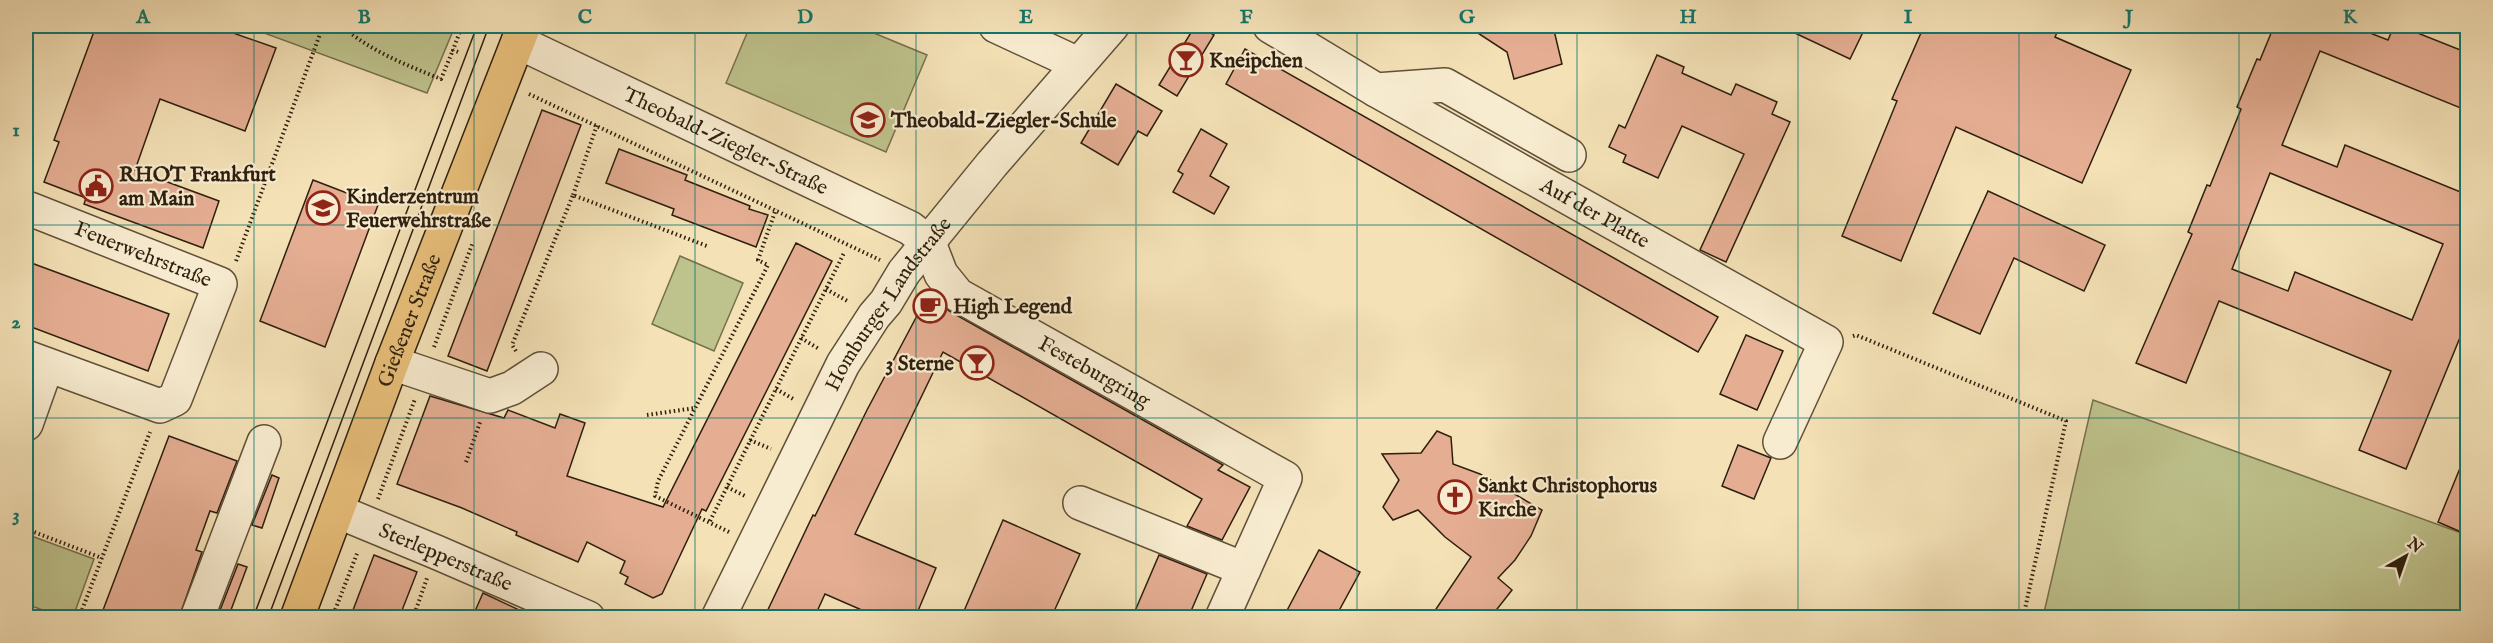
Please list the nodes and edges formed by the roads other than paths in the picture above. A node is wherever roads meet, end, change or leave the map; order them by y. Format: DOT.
graph roads {
  1 [pos="996,26"];
  2 [pos="1113,26"];
  3 [pos="1270,26"];
  4 [pos="521,34"];
  5 [pos="1078,64"];
  6 [pos="1376,90"];
  7 [pos="1569,155"];
  8 [pos="28,210"];
  9 [pos="929,243"];
  10 [pos="36,361"];
  11 [pos="392,363"];
  12 [pos="541,369"];
  13 [pos="26,424"];
  14 [pos="264,442"];
  15 [pos="1780,442"];
  16 [pos="1080,503"];
  17 [pos="337,511"];
  18 [pos="1244,570"];
  19 [pos="197,618"];
  20 [pos="297,618"];
  21 [pos="588,618"];
  22 [pos="718,618"];
  23 [pos="1222,618"];
  1 -- 5 [label="street"];
  2 -- 5 [label="street, Homburger Landstraße"];
  3 -- 6 [label="street, Auf der Platte"];
  4 -- 9 [label="street, Theobald-Ziegler-Straße"];
  4 -- 11 [label="main road, Gießener Straße"];
  5 -- 9 [label="street, Homburger Landstraße"];
  6 -- 7 [label="street"];
  6 -- 15 [label="street, Auf der Platte"];
  8 -- 10 [label="street, Feuerwehrstraße"];
  9 -- 18 [label="street, Festeburgring"];
  9 -- 22 [label="street, Homburger Landstraße"];
  10 -- 13 [label="street"];
  11 -- 12 [label="street"];
  11 -- 17 [label="main road, Gießener Straße"];
  14 -- 19 [label="street"];
  16 -- 18 [label="street"];
  17 -- 20 [label="main road, Gießener Straße"];
  17 -- 21 [label="street, Sterlepperstraße"];
  18 -- 23 [label="street"];
}
